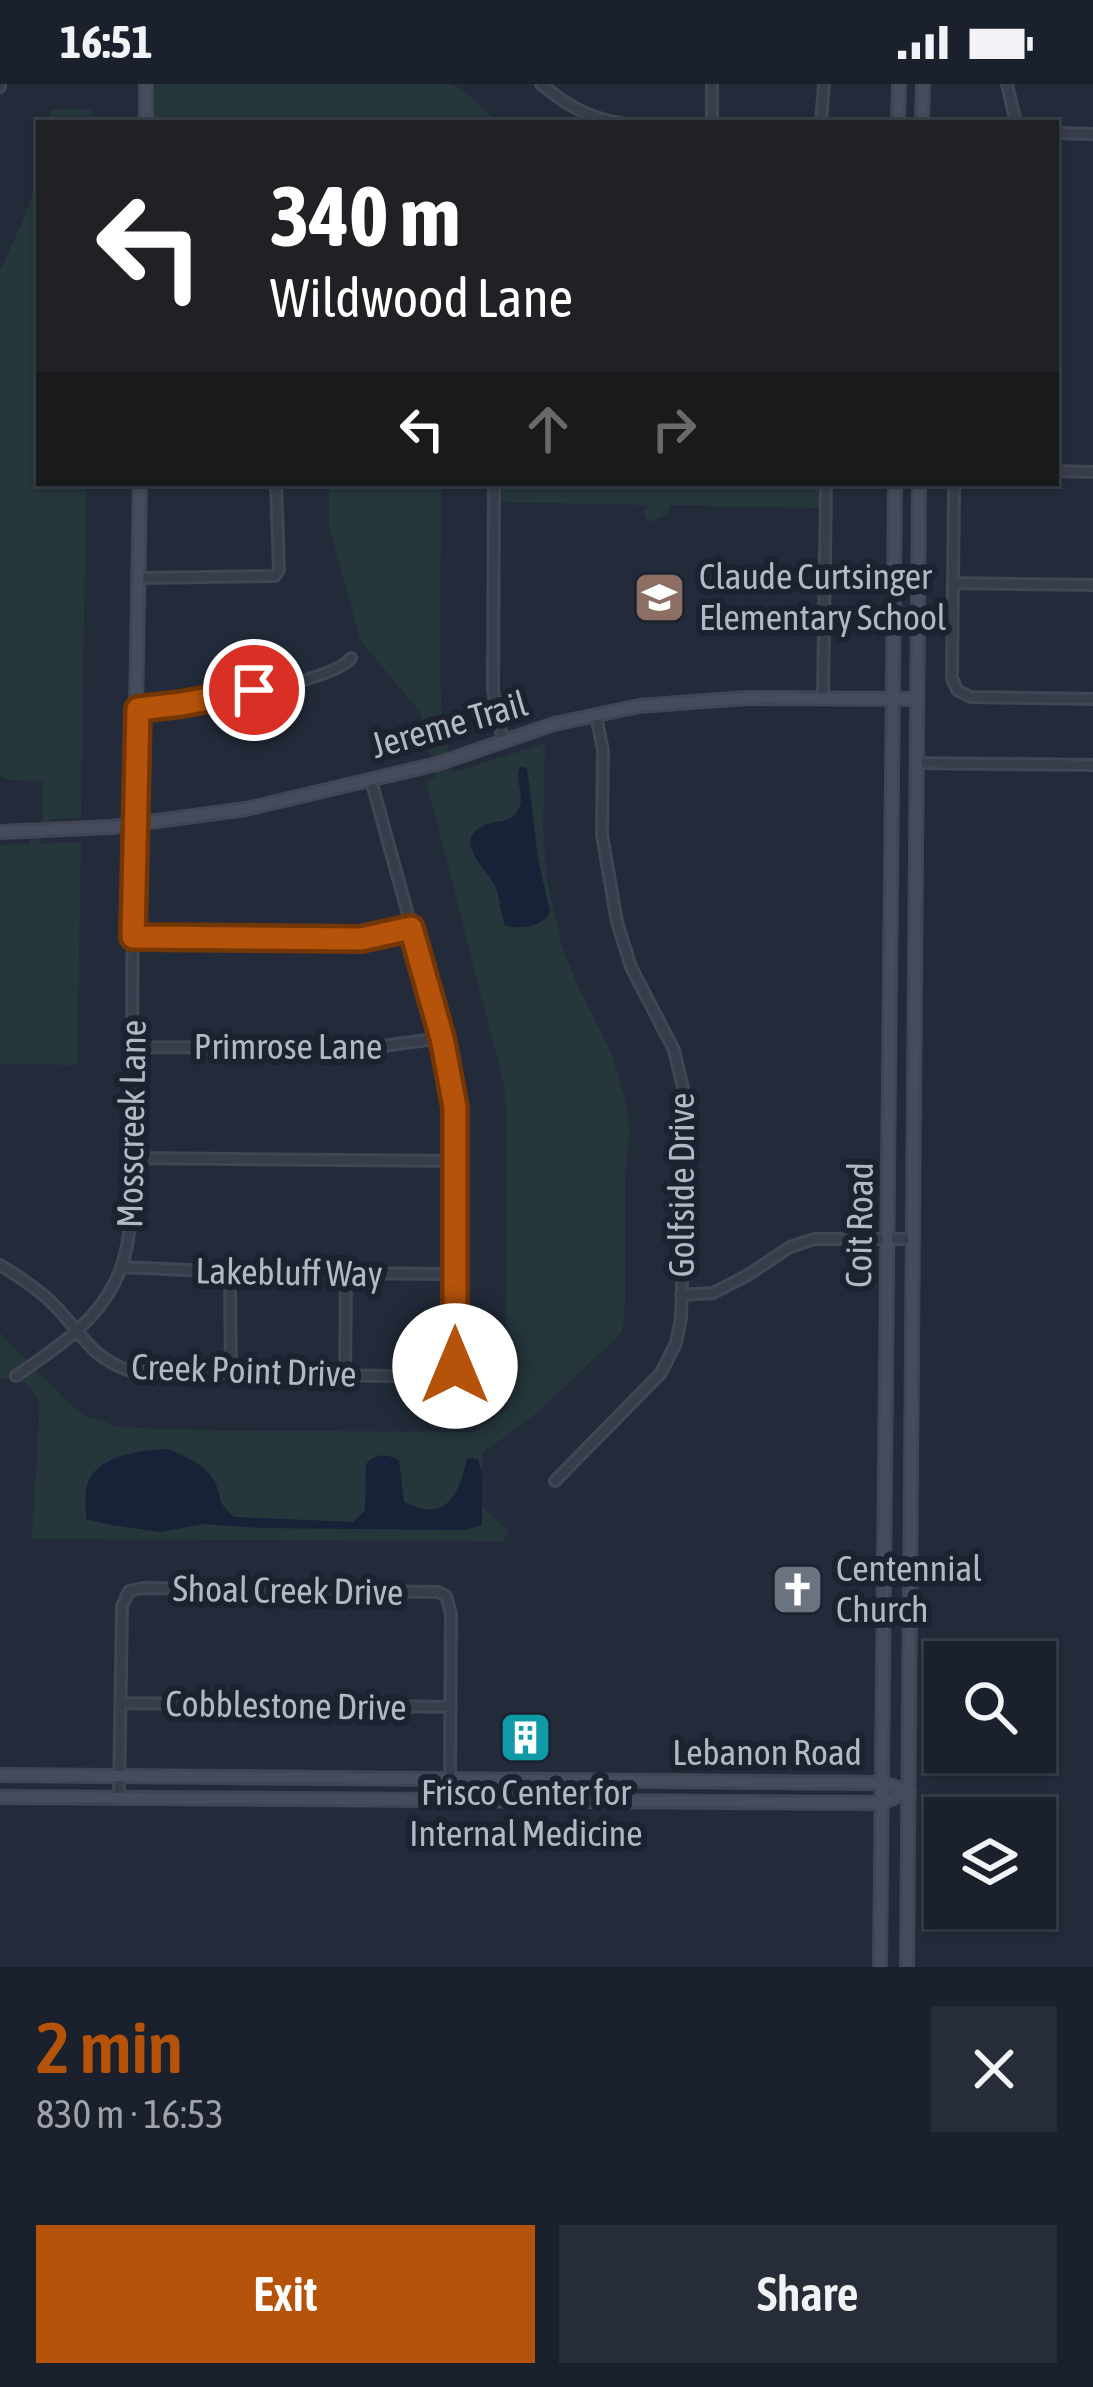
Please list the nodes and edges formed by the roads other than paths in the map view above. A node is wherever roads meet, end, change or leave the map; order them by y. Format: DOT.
graph roads {
  1 [pos="146,84"];
  2 [pos="541,84"];
  3 [pos="712,84"];
  4 [pos="824,84"];
  5 [pos="898,84"];
  6 [pos="923,84"];
  7 [pos="1007,84"];
  8 [pos="146,120"];
  9 [pos="606,120"];
  10 [pos="712,120"];
  11 [pos="821,120"];
  12 [pos="898,120"];
  13 [pos="922,120"];
  14 [pos="1015,120"];
  15 [pos="1059,134"];
  16 [pos="1093,134"];
  17 [pos="1059,471"];
  18 [pos="1093,472"];
  19 [pos="140,486"];
  20 [pos="276,486"];
  21 [pos="494,486"];
  22 [pos="826,486"];
  23 [pos="895,486"];
  24 [pos="919,486"];
  25 [pos="956,486"];
  26 [pos="139,578"];
  27 [pos="953,583"];
  28 [pos="1093,585"];
  29 [pos="351,658"];
  30 [pos="824,698"];
  31 [pos="893,698"];
  32 [pos="917,699"];
  33 [pos="1093,699"];
  34 [pos="138,709"];
  35 [pos="596,714"];
  36 [pos="503,742"];
  37 [pos="917,763"];
  38 [pos="1093,765"];
  39 [pos="370,778"];
  40 [pos="134,825"];
  41 [pos="0,832"];
  42 [pos="892,886"];
  43 [pos="915,886"];
  44 [pos="411,928"];
  45 [pos="133,937"];
  46 [pos="442,1038"];
  47 [pos="133,1047"];
  48 [pos="132,1158"];
  49 [pos="456,1161"];
  50 [pos="888,1238"];
  51 [pos="912,1238"];
  52 [pos="0,1265"];
  53 [pos="122,1267"];
  54 [pos="230,1272"];
  55 [pos="346,1274"];
  56 [pos="456,1274"];
  57 [pos="681,1295"];
  58 [pos="76,1333"];
  59 [pos="231,1373"];
  60 [pos="345,1374"];
  61 [pos="16,1376"];
  62 [pos="886,1394"];
  63 [pos="911,1394"];
  64 [pos="555,1481"];
  65 [pos="885,1584"];
  66 [pos="911,1584"];
  67 [pos="121,1703"];
  68 [pos="451,1707"];
  69 [pos="0,1775"];
  70 [pos="120,1776"];
  71 [pos="450,1779"];
  72 [pos="710,1782"];
  73 [pos="882,1783"];
  74 [pos="909,1791"];
  75 [pos="0,1797"];
  76 [pos="119,1798"];
  77 [pos="451,1801"];
  78 [pos="710,1803"];
  79 [pos="882,1803"];
  80 [pos="880,1967"];
  81 [pos="907,1967"];
  1 -- 8 [label="main road"];
  2 -- 9 [label="street"];
  3 -- 10 [label="street"];
  4 -- 11 [label="street"];
  5 -- 12 [label="main road"];
  6 -- 13 [label="main road"];
  7 -- 14 [label="street"];
  15 -- 16 [label="street"];
  17 -- 18 [label="street"];
  19 -- 26 [label="main road"];
  20 -- 26 [label="street"];
  21 -- 36 [label="street"];
  22 -- 30 [label="street"];
  23 -- 31 [label="main road, Coit Road"];
  24 -- 32 [label="main road, Coit Road"];
  25 -- 27 [label="street"];
  26 -- 34 [label="main road"];
  27 -- 28 [label="street"];
  27 -- 33 [label="street"];
  29 -- 34 [label="street"];
  30 -- 31 [label="main road, Jereme Trail"];
  30 -- 35 [label="main road, Jereme Trail"];
  31 -- 32 [label="main road, Jereme Trail"];
  31 -- 42 [label="main road, Coit Road"];
  32 -- 37 [label="main road, Coit Road"];
  34 -- 40 [label="main road"];
  35 -- 36 [label="main road, Jereme Trail"];
  35 -- 57 [label="street, Golfside Drive"];
  36 -- 39 [label="main road, Jereme Trail"];
  37 -- 38 [label="street"];
  37 -- 43 [label="main road, Coit Road"];
  39 -- 40 [label="main road, Jereme Trail"];
  39 -- 44 [label="street"];
  40 -- 41 [label="main road, Jereme Trail"];
  40 -- 45 [label="street, Mosscreek Lane"];
  42 -- 43 [label="main road"];
  42 -- 50 [label="main road, Coit Road"];
  43 -- 51 [label="main road, Coit Road"];
  44 -- 45 [label="street"];
  44 -- 46 [label="street"];
  45 -- 47 [label="street, Mosscreek Lane"];
  46 -- 47 [label="street, Primrose Lane"];
  46 -- 49 [label="street"];
  47 -- 48 [label="street, Mosscreek Lane"];
  48 -- 49 [label="street"];
  48 -- 53 [label="street, Mosscreek Lane"];
  49 -- 56 [label="street"];
  50 -- 51 [label="street"];
  50 -- 57 [label="street"];
  50 -- 62 [label="main road, Coit Road"];
  51 -- 63 [label="main road, Coit Road"];
  52 -- 58 [label="street, Creek Point Drive"];
  53 -- 54 [label="street, Lakebluff Way"];
  53 -- 58 [label="street, Mosscreek Lane"];
  54 -- 55 [label="street, Lakebluff Way"];
  54 -- 59 [label="street"];
  55 -- 56 [label="street, Lakebluff Way"];
  55 -- 60 [label="street"];
  56 -- 60 [label="street, Creek Point Drive"];
  57 -- 64 [label="street, Golfside Drive"];
  58 -- 59 [label="street, Creek Point Drive"];
  58 -- 61 [label="street, Mosscreek Lane"];
  59 -- 60 [label="street, Creek Point Drive"];
  62 -- 63 [label="main road"];
  62 -- 65 [label="main road, Coit Road"];
  63 -- 66 [label="main road, Coit Road"];
  65 -- 66 [label="main road"];
  65 -- 73 [label="main road, Coit Road"];
  66 -- 74 [label="main road, Coit Road"];
  67 -- 68 [label="street, Cobblestone Drive"];
  67 -- 68 [label="street, Shoal Creek Drive"];
  67 -- 70 [label="street"];
  68 -- 71 [label="street"];
  69 -- 70 [label="main road, Lebanon Road"];
  70 -- 71 [label="main road, Lebanon Road"];
  70 -- 76 [label="street"];
  71 -- 72 [label="main road, Lebanon Road"];
  71 -- 77 [label="main road"];
  72 -- 73 [label="main road, Lebanon Road"];
  72 -- 78 [label="main road"];
  73 -- 74 [label="main road, Lebanon Road"];
  73 -- 79 [label="main road, Coit Road"];
  74 -- 79 [label="main road, Lebanon Road"];
  74 -- 81 [label="main road, Coit Road"];
  75 -- 76 [label="main road, Lebanon Road"];
  76 -- 77 [label="main road, Lebanon Road"];
  77 -- 78 [label="main road, Lebanon Road"];
  78 -- 79 [label="main road, Lebanon Road"];
  79 -- 80 [label="main road, Coit Road"];
}
